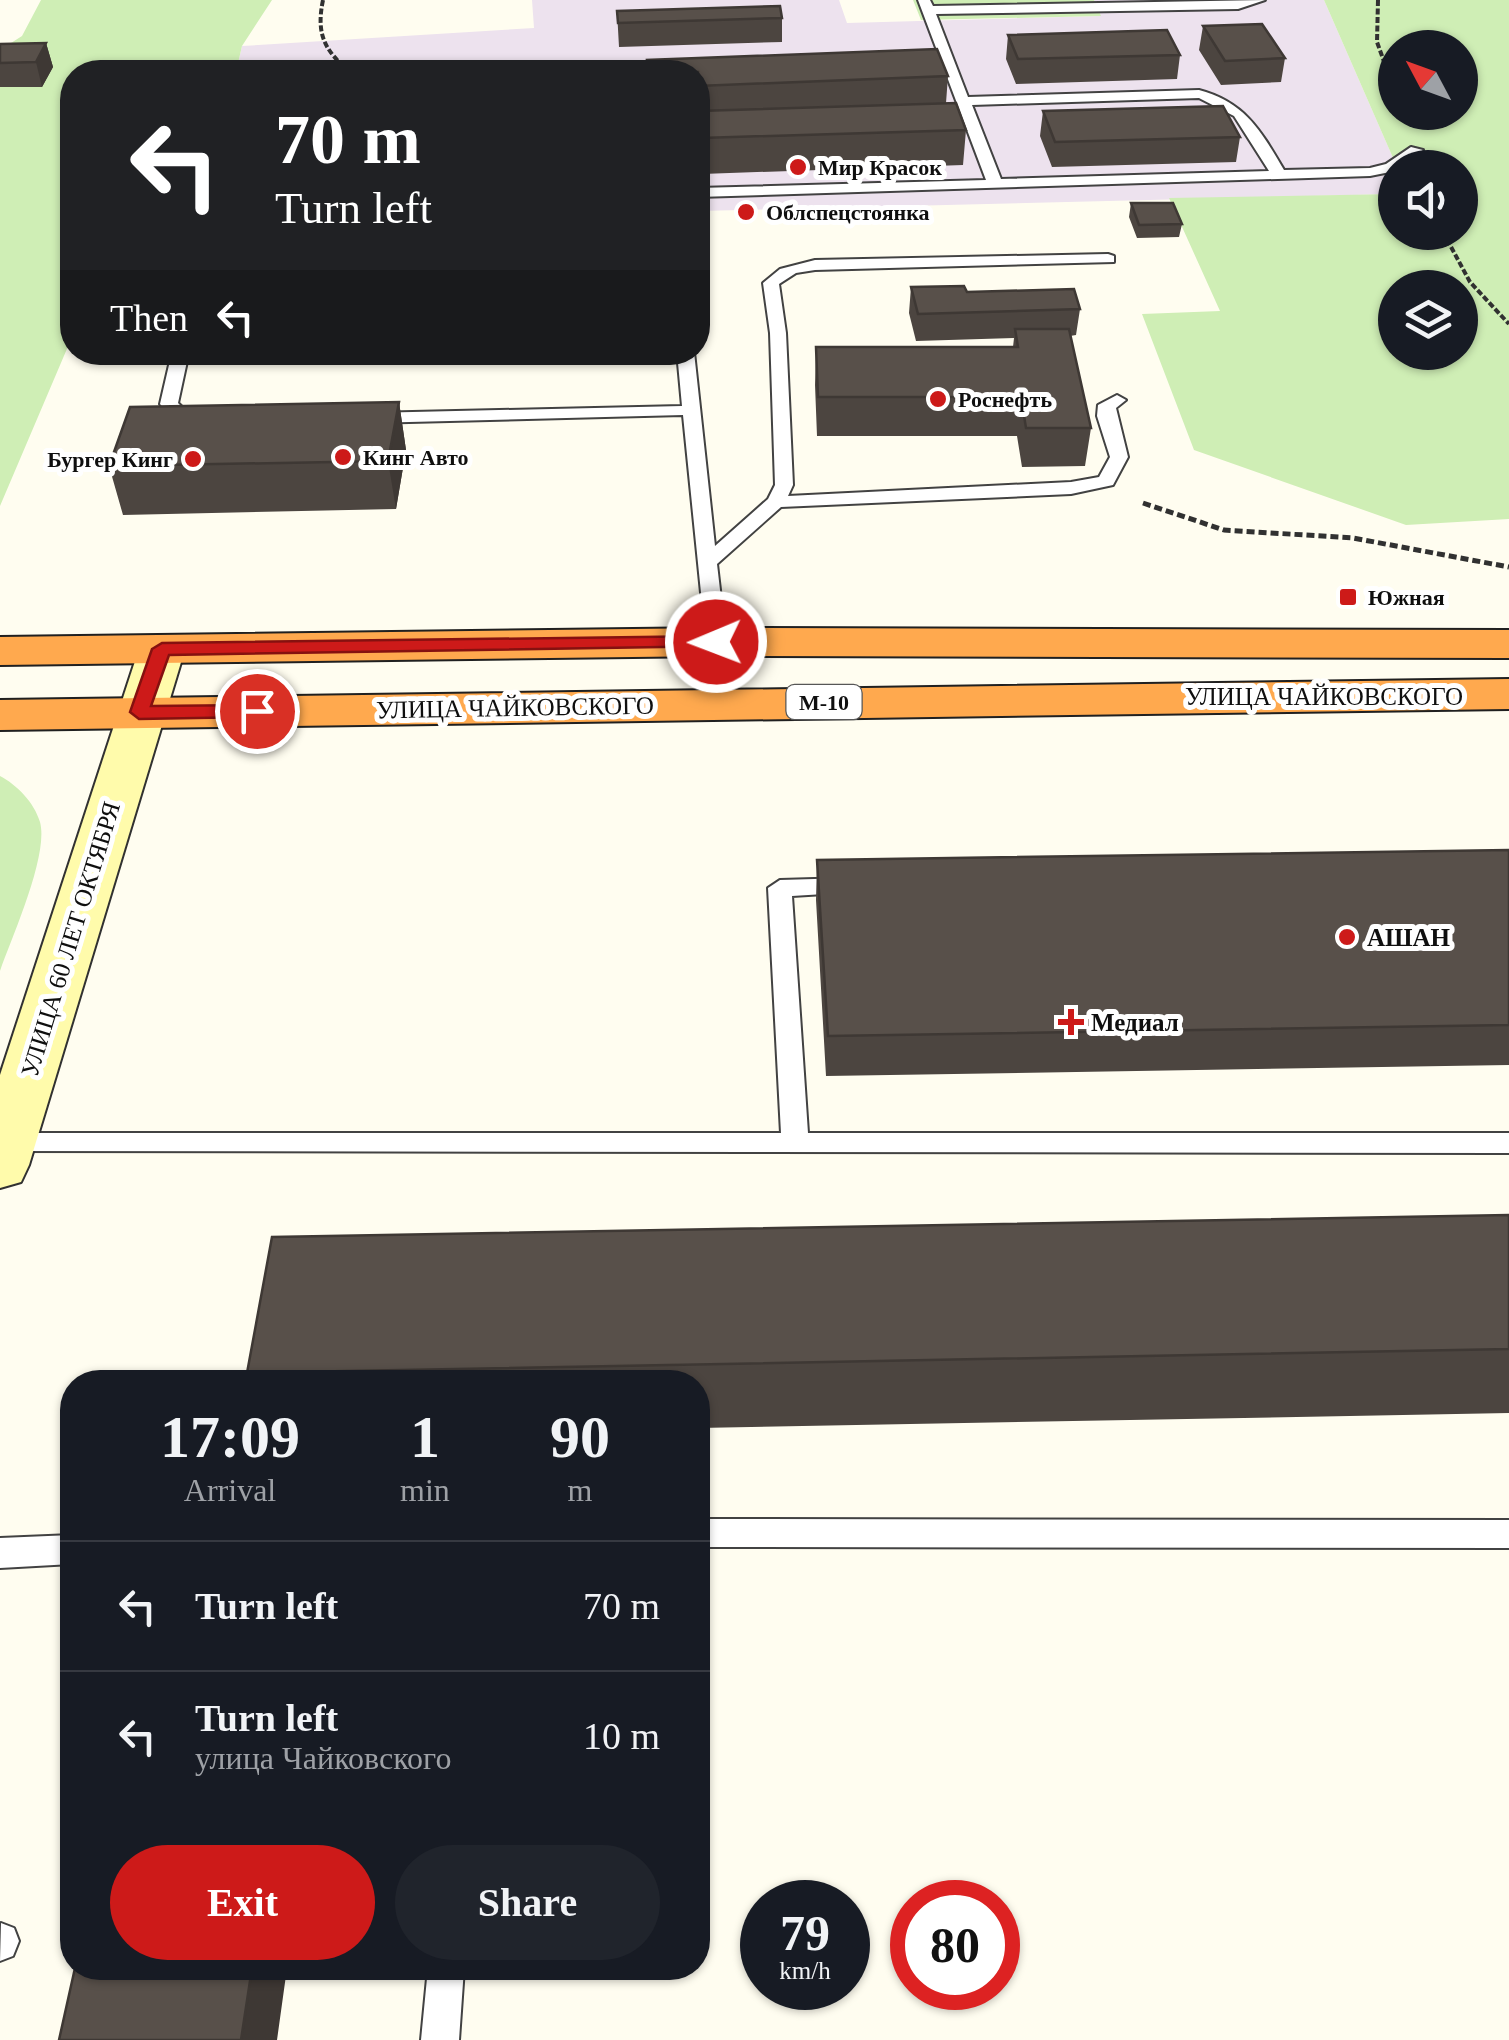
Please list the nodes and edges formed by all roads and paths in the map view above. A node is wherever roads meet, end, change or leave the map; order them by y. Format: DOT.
graph roads {
  1 [pos="322,0"];
  2 [pos="1260,0"];
  3 [pos="1378,0"];
  4 [pos="1165,4"];
  5 [pos="926,5"];
  6 [pos="1378,45"];
  7 [pos="338,60"];
  8 [pos="948,69"];
  9 [pos="929,70"];
  10 [pos="962,101"];
  11 [pos="970,122"];
  12 [pos="950,123"];
  13 [pos="1378,170"];
  14 [pos="1279,175"];
  15 [pos="995,184"];
  16 [pos="710,193"];
  17 [pos="1450,250"];
  18 [pos="1108,258"];
  19 [pos="1509,324"];
  20 [pos="179,365"];
  21 [pos="686,365"];
  22 [pos="1117,400"];
  23 [pos="678,411"];
  24 [pos="348,419"];
  25 [pos="212,422"];
  26 [pos="1077,487"];
  27 [pos="776,502"];
  28 [pos="706,564"];
  29 [pos="1509,568"];
  30 [pos="716,642"];
  31 [pos="1509,644"];
  32 [pos="162,649"];
  33 [pos="0,651"];
  34 [pos="1509,694"];
  35 [pos="139,712"];
  36 [pos="0,715"];
  37 [pos="878,885"];
  38 [pos="795,1143"];
  39 [pos="1509,1144"];
  40 [pos="4,1154"];
  41 [pos="710,1534"];
  42 [pos="1509,1534"];
  43 [pos="60,1550"];
  44 [pos="0,1553"];
  45 [pos="445,1980"];
  46 [pos="440,2040"];
  1 -- 7 [label="path"];
  2 -- 4 [label="lane"];
  3 -- 6 [label="path"];
  4 -- 5 [label="lane"];
  5 -- 8 [label="lane"];
  8 -- 9 [label="lane"];
  8 -- 10 [label="lane"];
  10 -- 11 [label="lane"];
  10 -- 14 [label="lane"];
  11 -- 12 [label="lane"];
  11 -- 15 [label="lane"];
  13 -- 14 [label="lane"];
  14 -- 15 [label="lane"];
  15 -- 16 [label="lane"];
  17 -- 19 [label="path"];
  18 -- 27 [label="lane"];
  20 -- 25 [label="lane"];
  21 -- 28 [label="lane"];
  22 -- 26 [label="lane"];
  23 -- 24 [label="lane"];
  26 -- 27 [label="lane"];
  26 -- 29 [label="path"];
  27 -- 28 [label="lane"];
  28 -- 30 [label="lane"];
  30 -- 31 [label="highway, УЛИЦА ЧАЙКОВСКОГО"];
  30 -- 32 [label="highway, УЛИЦА ЧАЙКОВСКОГО"];
  32 -- 33 [label="highway, УЛИЦА ЧАЙКОВСКОГО"];
  32 -- 35 [label="street, УЛИЦА 60 ЛЕТ ОКТЯБРЯ"];
  34 -- 35 [label="highway, УЛИЦА ЧАЙКОВСКОГО / М-10"];
  35 -- 36 [label="highway, УЛИЦА ЧАЙКОВСКОГО / М-10"];
  35 -- 40 [label="street, УЛИЦА 60 ЛЕТ ОКТЯБРЯ"];
  37 -- 38 [label="lane"];
  38 -- 39 [label="lane"];
  38 -- 40 [label="lane"];
  41 -- 42 [label="lane"];
  43 -- 44 [label="lane"];
  45 -- 46 [label="lane"];
}
